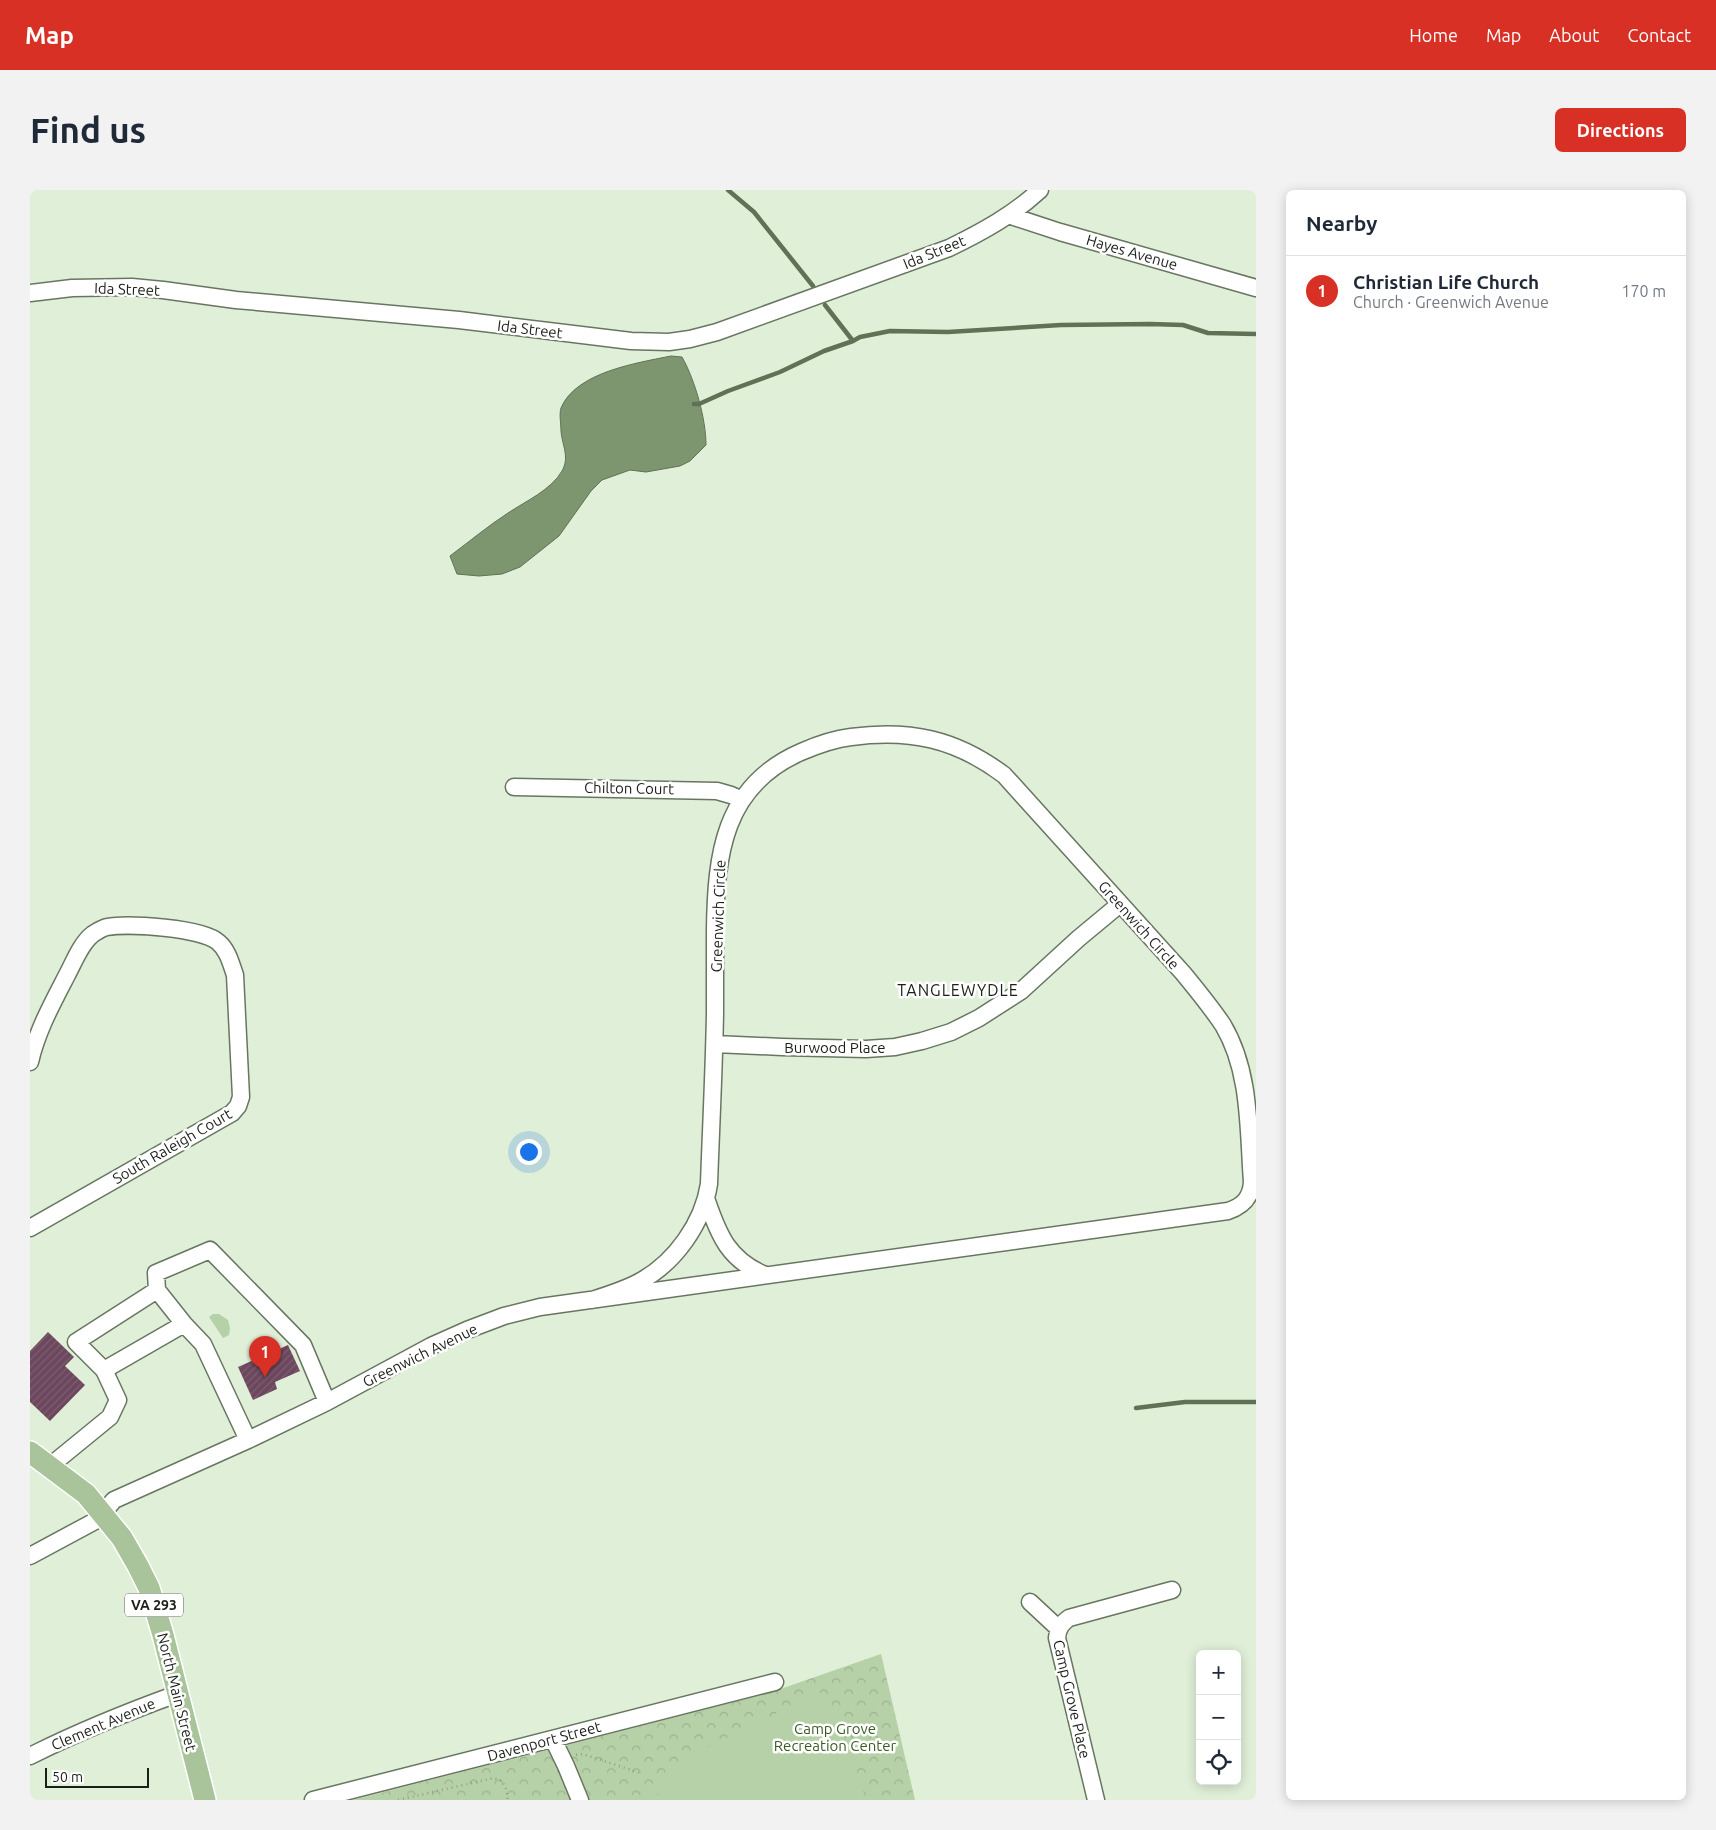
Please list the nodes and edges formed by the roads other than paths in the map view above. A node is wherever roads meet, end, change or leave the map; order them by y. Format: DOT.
graph roads {
  1 [pos="1040,190"];
  2 [pos="1008,215"];
  3 [pos="1256,288"];
  4 [pos="30,294"];
  5 [pos="514,787"];
  6 [pos="742,800"];
  7 [pos="1120,904"];
  8 [pos="715,1044"];
  9 [pos="30,1062"];
  10 [pos="706,1201"];
  11 [pos="30,1228"];
  12 [pos="765,1276"];
  13 [pos="157,1290"];
  14 [pos="592,1300"];
  15 [pos="184,1324"];
  16 [pos="104,1370"];
  17 [pos="327,1402"];
  18 [pos="248,1440"];
  19 [pos="30,1452"];
  20 [pos="50,1466"];
  21 [pos="104,1514"];
  22 [pos="30,1556"];
  23 [pos="1172,1590"];
  24 [pos="1030,1602"];
  25 [pos="1059,1629"];
  26 [pos="775,1682"];
  27 [pos="177,1694"];
  28 [pos="553,1739"];
  29 [pos="30,1756"];
  30 [pos="205,1800"];
  31 [pos="313,1800"];
  32 [pos="580,1800"];
  33 [pos="1096,1800"];
  1 -- 2 [label="street, Ida Street"];
  2 -- 3 [label="street, Hayes Avenue"];
  2 -- 4 [label="street, Ida Street"];
  5 -- 6 [label="street, Chilton Court"];
  6 -- 7 [label="street, Greenwich Circle"];
  6 -- 8 [label="street, Greenwich Circle"];
  7 -- 8 [label="street, Burwood Place"];
  7 -- 12 [label="street, Greenwich Circle"];
  8 -- 10 [label="street, Greenwich Circle"];
  9 -- 11 [label="street, South Raleigh Court"];
  10 -- 12 [label="street, Greenwich Circle"];
  10 -- 14 [label="street, Greenwich Circle"];
  12 -- 14 [label="street, Greenwich Avenue"];
  13 -- 15 [label="street"];
  13 -- 16 [label="street"];
  13 -- 17 [label="street"];
  14 -- 17 [label="street, Greenwich Avenue"];
  15 -- 16 [label="street"];
  15 -- 18 [label="street"];
  16 -- 20 [label="street"];
  17 -- 18 [label="street, Greenwich Avenue"];
  18 -- 21 [label="street, Greenwich Avenue"];
  19 -- 20 [label="main road, North Main Street / VA 293"];
  20 -- 21 [label="main road, North Main Street / VA 293"];
  21 -- 22 [label="street, Greenwich Avenue"];
  21 -- 27 [label="main road, North Main Street / VA 293"];
  23 -- 25 [label="street, Camp Grove Place"];
  24 -- 25 [label="street"];
  25 -- 33 [label="street, Camp Grove Place"];
  26 -- 28 [label="street, Davenport Street"];
  27 -- 29 [label="street, Clement Avenue"];
  27 -- 30 [label="main road, North Main Street / VA 293"];
  28 -- 31 [label="street, Davenport Street"];
  28 -- 32 [label="street"];
}
